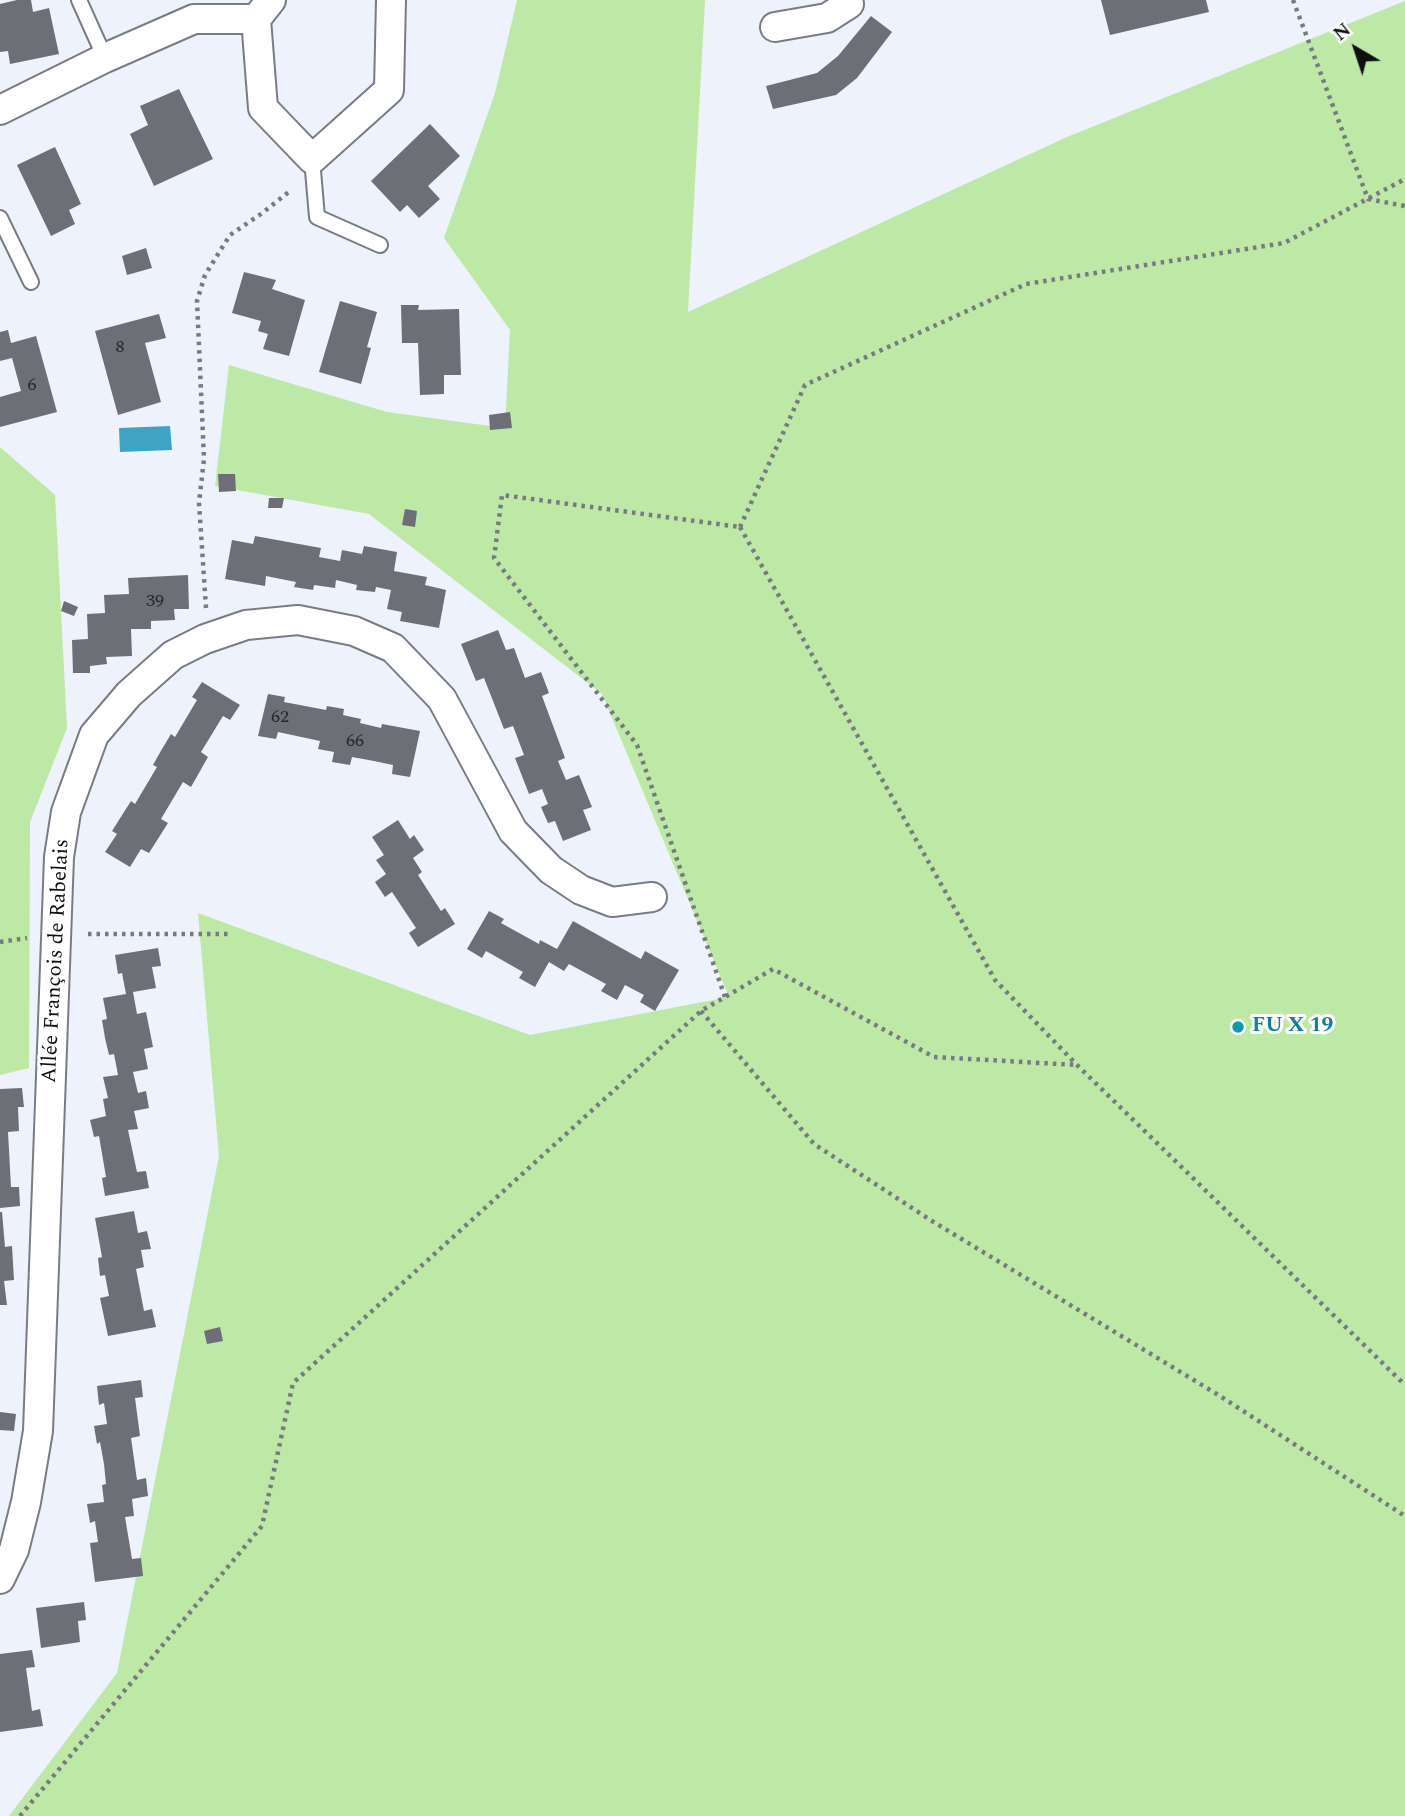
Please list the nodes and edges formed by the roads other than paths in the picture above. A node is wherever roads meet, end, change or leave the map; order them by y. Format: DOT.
graph roads {
  1 [pos="79,0"];
  2 [pos="391,0"];
  3 [pos="848,0"];
  4 [pos="264,9"];
  5 [pos="775,27"];
  6 [pos="105,58"];
  7 [pos="0,110"];
  8 [pos="312,166"];
  9 [pos="0,218"];
  10 [pos="380,245"];
  11 [pos="31,282"];
  12 [pos="652,897"];
  13 [pos="0,1579"];
  1 -- 6 [label="lane"];
  2 -- 8 [label="street"];
  3 -- 5 [label="street"];
  4 -- 6 [label="street"];
  4 -- 8 [label="street"];
  6 -- 7 [label="street"];
  8 -- 10 [label="lane"];
  9 -- 11 [label="lane"];
  12 -- 13 [label="street, Allée François de Rabelais"];
}
